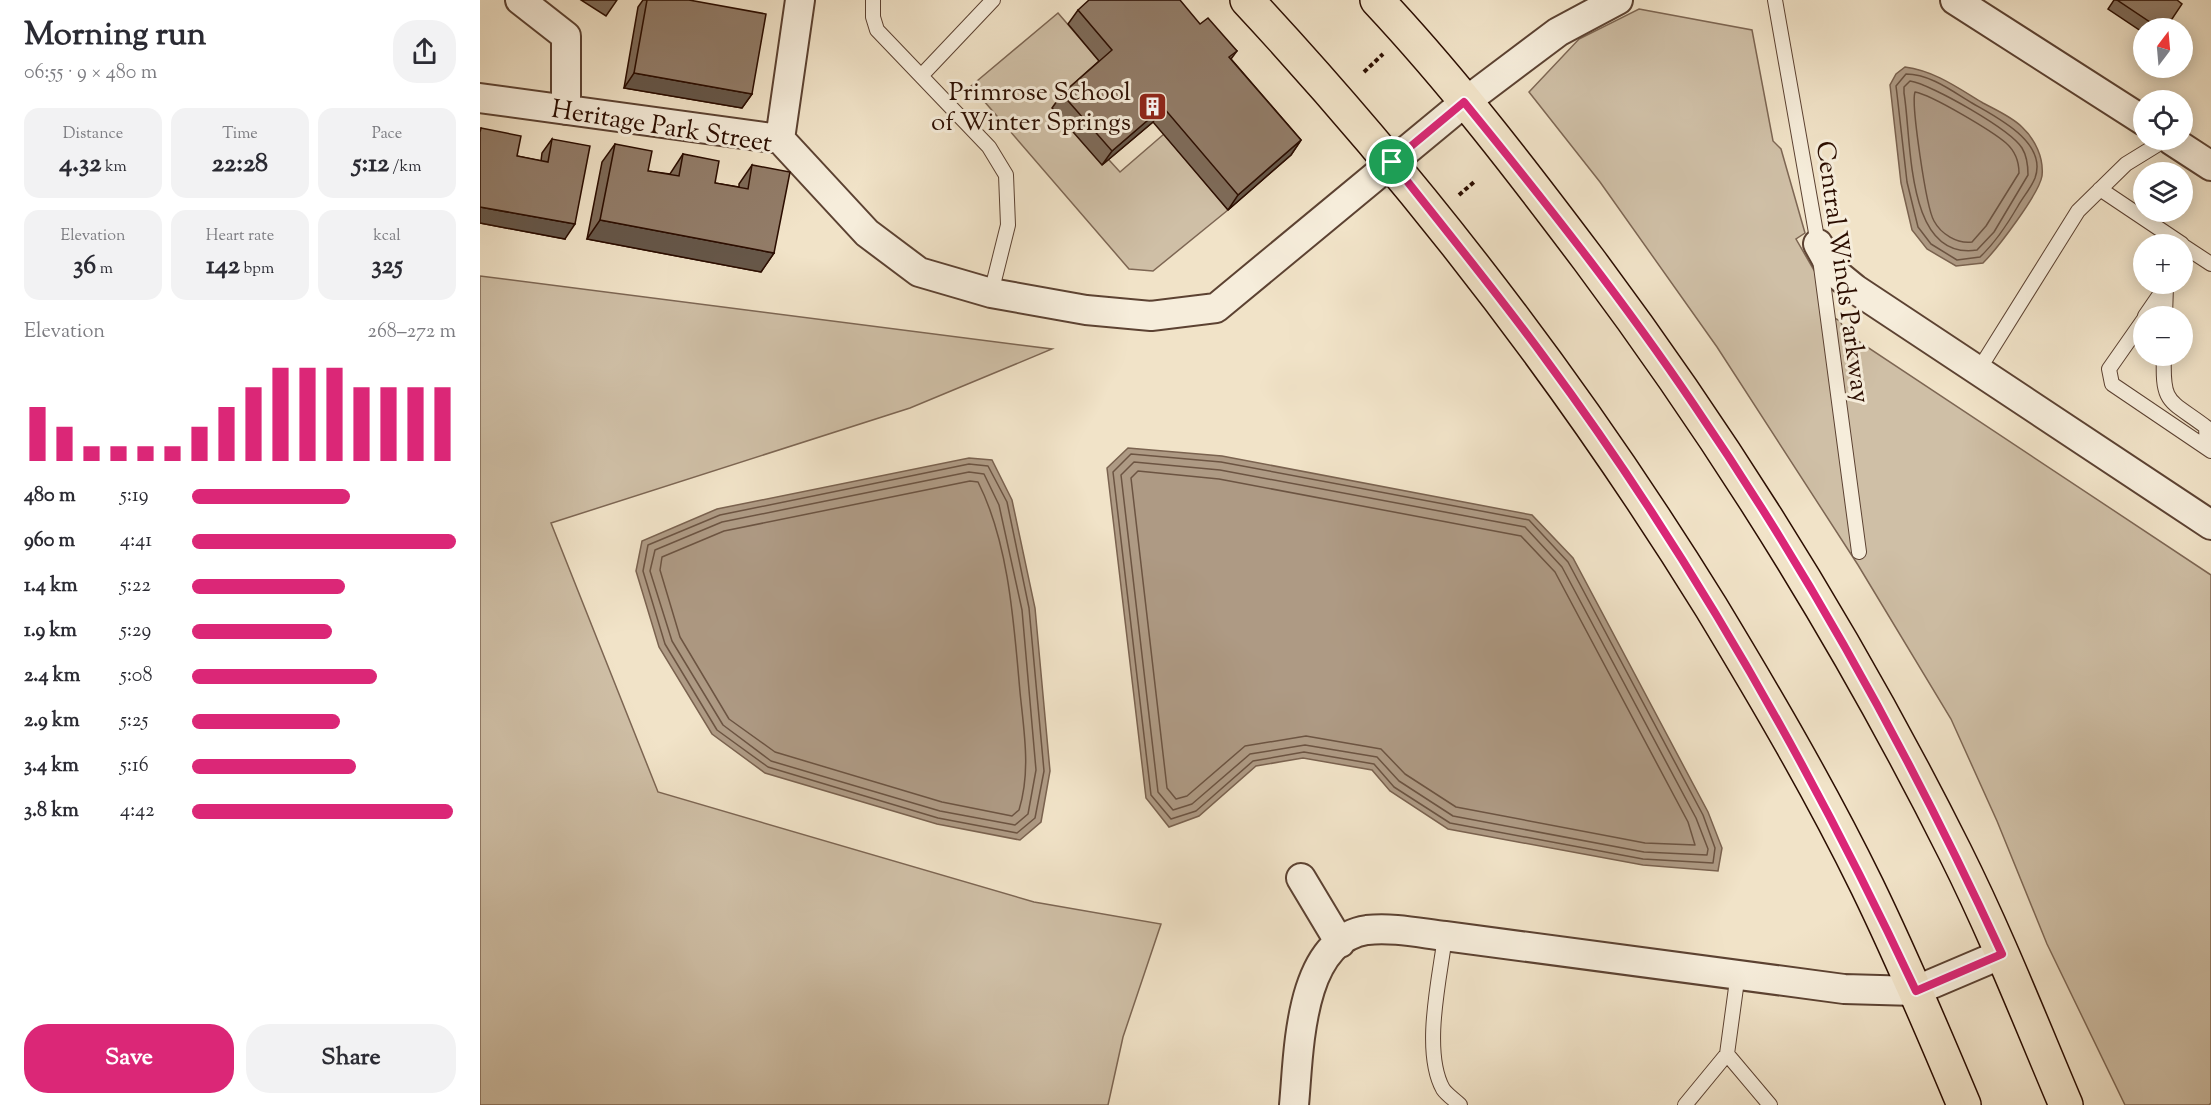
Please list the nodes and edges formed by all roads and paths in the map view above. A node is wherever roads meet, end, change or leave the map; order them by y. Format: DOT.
graph roads {
  1 [pos="520,0"];
  2 [pos="800,0"];
  3 [pos="873,0"];
  4 [pos="993,0"];
  5 [pos="1246,0"];
  6 [pos="1377,0"];
  7 [pos="1618,0"];
  8 [pos="1775,0"];
  9 [pos="1955,0"];
  10 [pos="1384,53"];
  11 [pos="1364,72"];
  12 [pos="921,76"];
  13 [pos="480,98"];
  14 [pos="1464,102"];
  15 [pos="566,110"];
  16 [pos="2133,114"];
  17 [pos="780,139"];
  18 [pos="2148,150"];
  19 [pos="2186,150"];
  20 [pos="1392,162"];
  21 [pos="2211,166"];
  22 [pos="1474,182"];
  23 [pos="2100,189"];
  24 [pos="1454,200"];
  25 [pos="2162,234"];
  26 [pos="1818,244"];
  27 [pos="2193,255"];
  28 [pos="2211,264"];
  29 [pos="991,293"];
  30 [pos="2133,334"];
  31 [pos="2164,366"];
  32 [pos="1978,371"];
  33 [pos="2209,450"];
  34 [pos="2211,525"];
  35 [pos="1859,552"];
  36 [pos="1301,878"];
  37 [pos="1445,936"];
  38 [pos="1340,943"];
  39 [pos="2002,954"];
  40 [pos="1738,973"];
  41 [pos="1916,991"];
  42 [pos="1727,1054"];
  43 [pos="1294,1105"];
  44 [pos="1460,1105"];
  45 [pos="1685,1105"];
  46 [pos="1770,1105"];
  47 [pos="1964,1105"];
  48 [pos="2066,1105"];
  1 -- 15 [label="street"];
  2 -- 17 [label="street"];
  3 -- 12 [label="lane"];
  4 -- 12 [label="lane"];
  5 -- 20 [label="main road"];
  6 -- 14 [label="main road"];
  7 -- 14 [label="street, Heritage Park Street"];
  8 -- 26 [label="lane, Central Winds Parkway"];
  9 -- 16 [label="street"];
  10 -- 11 [label="path"];
  12 -- 29 [label="lane"];
  13 -- 15 [label="street, Heritage Park Street"];
  14 -- 20 [label="street, Heritage Park Street"];
  14 -- 39 [label="main road"];
  15 -- 17 [label="street, Heritage Park Street"];
  17 -- 29 [label="street, Heritage Park Street"];
  18 -- 23 [label="lane"];
  19 -- 21 [label="street"];
  20 -- 29 [label="street, Heritage Park Street"];
  20 -- 41 [label="main road"];
  22 -- 24 [label="path"];
  23 -- 25 [label="lane"];
  23 -- 32 [label="lane"];
  26 -- 32 [label="street"];
  26 -- 35 [label="lane, Central Winds Parkway"];
  27 -- 28 [label="lane"];
  30 -- 33 [label="lane"];
  31 -- 33 [label="lane"];
  32 -- 34 [label="street"];
  36 -- 38 [label="street"];
  37 -- 38 [label="street"];
  37 -- 40 [label="street"];
  37 -- 44 [label="lane"];
  38 -- 43 [label="street"];
  39 -- 41 [label="street"];
  39 -- 48 [label="main road"];
  40 -- 41 [label="street"];
  40 -- 42 [label="lane"];
  41 -- 47 [label="main road"];
  42 -- 45 [label="lane"];
  42 -- 46 [label="lane"];
}
